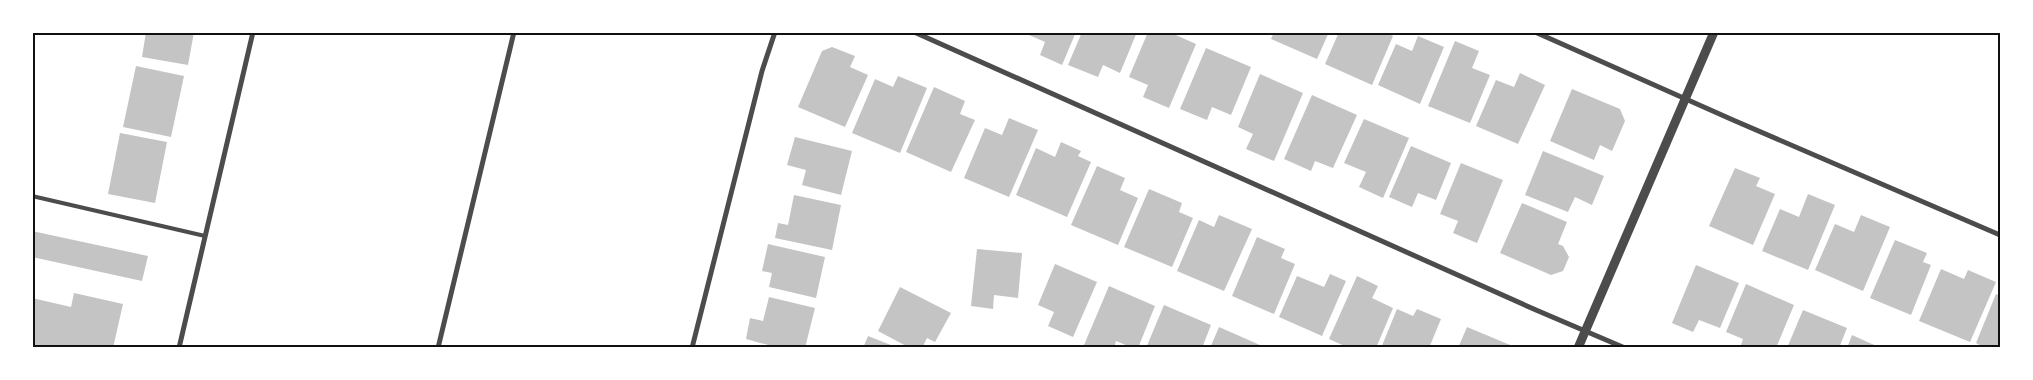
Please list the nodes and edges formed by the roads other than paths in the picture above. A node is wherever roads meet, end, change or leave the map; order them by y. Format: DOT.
graph roads {
  1 [pos="253,32"];
  2 [pos="514,32"];
  3 [pos="775,32"];
  4 [pos="914,32"];
  5 [pos="1535,32"];
  6 [pos="1714,32"];
  7 [pos="1685,99"];
  8 [pos="32,196"];
  9 [pos="2000,235"];
  10 [pos="205,236"];
  11 [pos="1586,331"];
  12 [pos="179,348"];
  13 [pos="438,348"];
  14 [pos="692,348"];
  15 [pos="1578,348"];
  16 [pos="1625,348"];
  1 -- 10 [label="street"];
  2 -- 13 [label="street"];
  3 -- 14 [label="street"];
  4 -- 11 [label="street"];
  5 -- 7 [label="street"];
  6 -- 7 [label="street"];
  7 -- 9 [label="street"];
  7 -- 11 [label="street"];
  8 -- 10 [label="lane"];
  10 -- 12 [label="street"];
  11 -- 15 [label="street"];
  11 -- 16 [label="street"];
}
